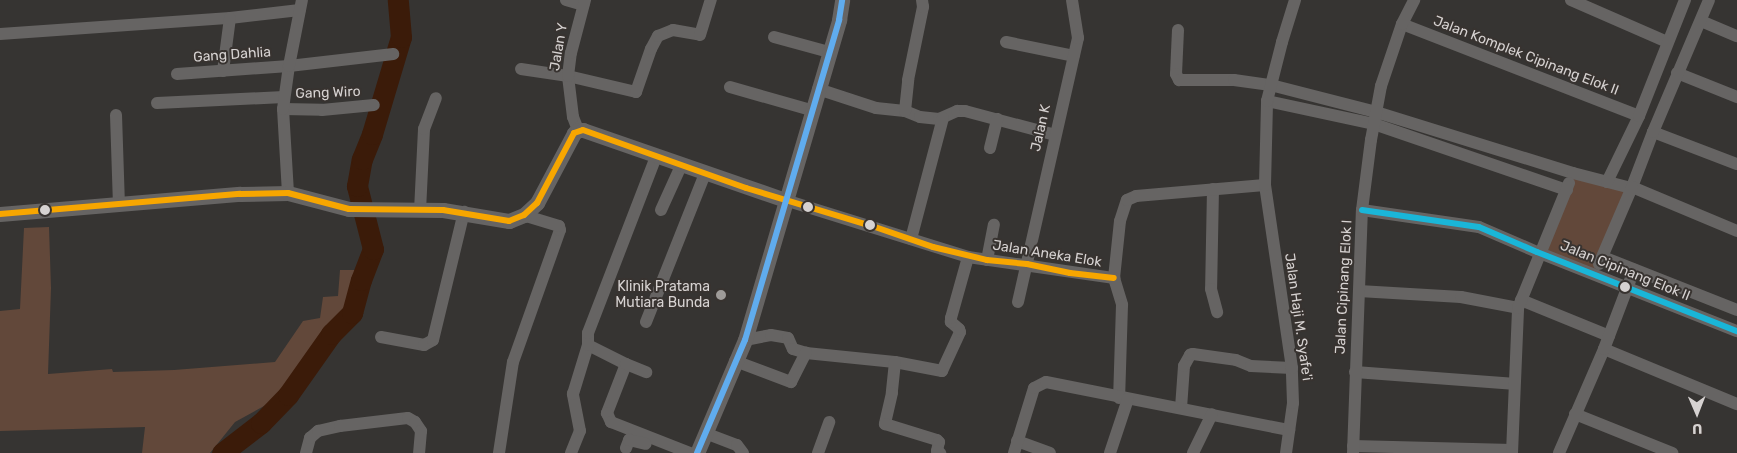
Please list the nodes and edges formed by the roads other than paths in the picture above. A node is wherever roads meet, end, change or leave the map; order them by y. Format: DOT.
graph roads {
  1 [pos="566,0"];
  2 [pos="711,0"];
  3 [pos="842,0"];
  4 [pos="922,0"];
  5 [pos="1072,0"];
  6 [pos="1295,0"];
  7 [pos="1414,0"];
  8 [pos="1571,0"];
  9 [pos="1685,0"];
  10 [pos="1709,0"];
  11 [pos="584,3"];
  12 [pos="301,5"];
  13 [pos="230,18"];
  14 [pos="1701,22"];
  15 [pos="1402,24"];
  16 [pos="1178,30"];
  17 [pos="0,34"];
  18 [pos="1737,36"];
  19 [pos="774,37"];
  20 [pos="1006,42"];
  21 [pos="1668,42"];
  22 [pos="829,52"];
  23 [pos="393,54"];
  24 [pos="1074,56"];
  25 [pos="288,66"];
  26 [pos="521,69"];
  27 [pos="223,71"];
  28 [pos="1677,73"];
  29 [pos="177,74"];
  30 [pos="568,76"];
  31 [pos="1271,85"];
  32 [pos="730,87"];
  33 [pos="818,89"];
  34 [pos="1737,97"];
  35 [pos="436,98"];
  36 [pos="1267,101"];
  37 [pos="157,103"];
  38 [pos="283,103"];
  39 [pos="374,106"];
  40 [pos="811,110"];
  41 [pos="905,111"];
  42 [pos="116,115"];
  43 [pos="1639,116"];
  44 [pos="943,118"];
  45 [pos="1375,118"];
  46 [pos="997,119"];
  47 [pos="578,130"];
  48 [pos="1653,132"];
  49 [pos="1055,135"];
  50 [pos="990,148"];
  51 [pos="656,157"];
  52 [pos="1737,164"];
  53 [pos="680,166"];
  54 [pos="1572,173"];
  55 [pos="705,174"];
  56 [pos="1607,182"];
  57 [pos="1265,186"];
  58 [pos="1631,187"];
  59 [pos="1213,189"];
  60 [pos="1567,190"];
  61 [pos="288,193"];
  62 [pos="784,200"];
  63 [pos="119,204"];
  64 [pos="420,210"];
  65 [pos="662,210"];
  66 [pos="1362,210"];
  67 [pos="464,212"];
  68 [pos="0,214"];
  69 [pos="524,215"];
  70 [pos="994,225"];
  71 [pos="1737,231"];
  72 [pos="911,240"];
  73 [pos="1539,253"];
  74 [pos="968,257"];
  75 [pos="1602,257"];
  76 [pos="987,260"];
  77 [pos="1028,264"];
  78 [pos="1634,270"];
  79 [pos="1594,274"];
  80 [pos="1114,278"];
  81 [pos="1627,288"];
  82 [pos="1359,291"];
  83 [pos="1018,302"];
  84 [pos="1519,304"];
  85 [pos="1737,310"];
  86 [pos="1217,312"];
  87 [pos="646,322"];
  88 [pos="1737,331"];
  89 [pos="1609,336"];
  90 [pos="381,337"];
  91 [pos="744,340"];
  92 [pos="588,345"];
  93 [pos="1604,349"];
  94 [pos="806,353"];
  95 [pos="735,361"];
  96 [pos="895,362"];
  97 [pos="626,364"];
  98 [pos="1292,368"];
  99 [pos="646,372"];
  100 [pos="1355,372"];
  101 [pos="1514,384"];
  102 [pos="1124,399"];
  103 [pos="1737,404"];
  104 [pos="1181,408"];
  105 [pos="1212,414"];
  106 [pos="1575,414"];
  107 [pos="829,422"];
  108 [pos="1289,430"];
  109 [pos="706,433"];
  110 [pos="1015,447"];
  111 [pos="626,448"];
  112 [pos="1353,449"];
  113 [pos="938,452"];
  114 [pos="1512,452"];
  115 [pos="306,453"];
  116 [pos="419,453"];
  117 [pos="499,453"];
  118 [pos="571,453"];
  119 [pos="669,453"];
  120 [pos="690,453"];
  121 [pos="697,453"];
  122 [pos="743,453"];
  123 [pos="818,453"];
  124 [pos="1050,453"];
  125 [pos="1110,453"];
  126 [pos="1193,453"];
  127 [pos="1286,453"];
  128 [pos="1559,453"];
  129 [pos="1672,453"];
  1 -- 11 [label="street"];
  2 -- 30 [label="street"];
  3 -- 22 [label="street"];
  4 -- 41 [label="street"];
  5 -- 24 [label="street, Jalan K"];
  6 -- 31 [label="street"];
  7 -- 15 [label="street"];
  8 -- 21 [label="street"];
  9 -- 21 [label="street"];
  10 -- 14 [label="street"];
  11 -- 30 [label="street, Jalan Y"];
  12 -- 13 [label="street"];
  12 -- 25 [label="street"];
  13 -- 17 [label="street"];
  13 -- 27 [label="street"];
  14 -- 18 [label="street"];
  14 -- 28 [label="street"];
  15 -- 43 [label="street, Jalan Komplek Cipinang Elok II"];
  15 -- 45 [label="street"];
  16 -- 31 [label="street"];
  19 -- 22 [label="street"];
  20 -- 24 [label="street"];
  21 -- 43 [label="street"];
  22 -- 33 [label="street"];
  23 -- 25 [label="street, Gang Dahlia"];
  24 -- 49 [label="street, Jalan K"];
  25 -- 27 [label="street, Gang Dahlia"];
  25 -- 38 [label="street"];
  26 -- 30 [label="street"];
  27 -- 29 [label="street, Gang Dahlia"];
  28 -- 34 [label="street"];
  28 -- 48 [label="street"];
  30 -- 47 [label="street, Jalan Y"];
  31 -- 36 [label="street"];
  31 -- 45 [label="street"];
  32 -- 40 [label="street"];
  33 -- 40 [label="street"];
  33 -- 41 [label="street"];
  35 -- 64 [label="street"];
  36 -- 45 [label="street"];
  36 -- 57 [label="street"];
  37 -- 38 [label="street, Gang Wiro"];
  38 -- 39 [label="street, Gang Wiro"];
  38 -- 61 [label="street"];
  40 -- 62 [label="street"];
  41 -- 44 [label="street"];
  42 -- 63 [label="street"];
  43 -- 56 [label="street"];
  44 -- 46 [label="street"];
  44 -- 72 [label="street"];
  45 -- 54 [label="street"];
  45 -- 60 [label="street"];
  45 -- 66 [label="street, Jalan Cipinang Elok I"];
  46 -- 49 [label="street"];
  46 -- 50 [label="street"];
  47 -- 51 [label="street"];
  47 -- 69 [label="street"];
  48 -- 52 [label="street"];
  48 -- 58 [label="street"];
  49 -- 77 [label="street, Jalan K"];
  51 -- 53 [label="street"];
  51 -- 92 [label="street"];
  53 -- 55 [label="street"];
  53 -- 65 [label="street"];
  54 -- 56 [label="street"];
  54 -- 60 [label="street, Jalan Cipinang Elok II"];
  55 -- 62 [label="street"];
  55 -- 87 [label="street"];
  56 -- 58 [label="street"];
  57 -- 59 [label="street, Jalan Aneka Elok"];
  57 -- 98 [label="street, Jalan Haji M. Syafe'i"];
  58 -- 71 [label="street"];
  58 -- 75 [label="street"];
  59 -- 80 [label="street, Jalan Aneka Elok"];
  59 -- 86 [label="street"];
  60 -- 73 [label="street, Jalan Cipinang Elok II"];
  61 -- 63 [label="street"];
  61 -- 64 [label="street"];
  62 -- 72 [label="street, Jalan Aneka Elok"];
  62 -- 91 [label="street"];
  63 -- 68 [label="street"];
  64 -- 67 [label="street"];
  66 -- 73 [label="street"];
  66 -- 82 [label="street, Jalan Cipinang Elok I"];
  67 -- 69 [label="street"];
  67 -- 90 [label="street"];
  69 -- 117 [label="street"];
  70 -- 76 [label="street"];
  72 -- 74 [label="street, Jalan Aneka Elok"];
  73 -- 79 [label="street, Jalan Cipinang Elok II"];
  73 -- 84 [label="street"];
  74 -- 76 [label="street, Jalan Aneka Elok"];
  74 -- 96 [label="street"];
  75 -- 78 [label="street, Jalan Cipinang Elok II"];
  75 -- 79 [label="street"];
  76 -- 77 [label="street, Jalan Aneka Elok"];
  77 -- 80 [label="street, Jalan Aneka Elok"];
  77 -- 83 [label="street, Jalan K"];
  78 -- 81 [label="street"];
  78 -- 85 [label="street, Jalan Cipinang Elok II"];
  79 -- 81 [label="street, Jalan Cipinang Elok II"];
  80 -- 102 [label="street"];
  81 -- 88 [label="street, Jalan Cipinang Elok II"];
  81 -- 89 [label="street"];
  82 -- 84 [label="street"];
  82 -- 100 [label="street, Jalan Cipinang Elok I"];
  84 -- 89 [label="street"];
  84 -- 101 [label="street"];
  89 -- 93 [label="street"];
  91 -- 94 [label="street"];
  91 -- 95 [label="street"];
  92 -- 97 [label="street"];
  92 -- 118 [label="street"];
  93 -- 103 [label="street"];
  93 -- 106 [label="street"];
  94 -- 95 [label="street"];
  94 -- 96 [label="street"];
  95 -- 109 [label="street"];
  96 -- 113 [label="street"];
  97 -- 99 [label="street"];
  97 -- 120 [label="street"];
  98 -- 104 [label="street"];
  98 -- 108 [label="street, Jalan Haji M. Syafe'i"];
  100 -- 101 [label="street"];
  100 -- 112 [label="street, Jalan Cipinang Elok I"];
  101 -- 114 [label="street"];
  102 -- 104 [label="street"];
  102 -- 110 [label="street"];
  102 -- 125 [label="street"];
  104 -- 105 [label="street"];
  105 -- 108 [label="street"];
  105 -- 126 [label="street"];
  106 -- 128 [label="street"];
  106 -- 129 [label="street"];
  107 -- 123 [label="street"];
  108 -- 127 [label="street, Jalan Haji M. Syafe'i"];
  109 -- 121 [label="street"];
  109 -- 122 [label="street"];
  110 -- 124 [label="street"];
  111 -- 119 [label="street"];
  112 -- 114 [label="street"];
  115 -- 116 [label="street"];
}
